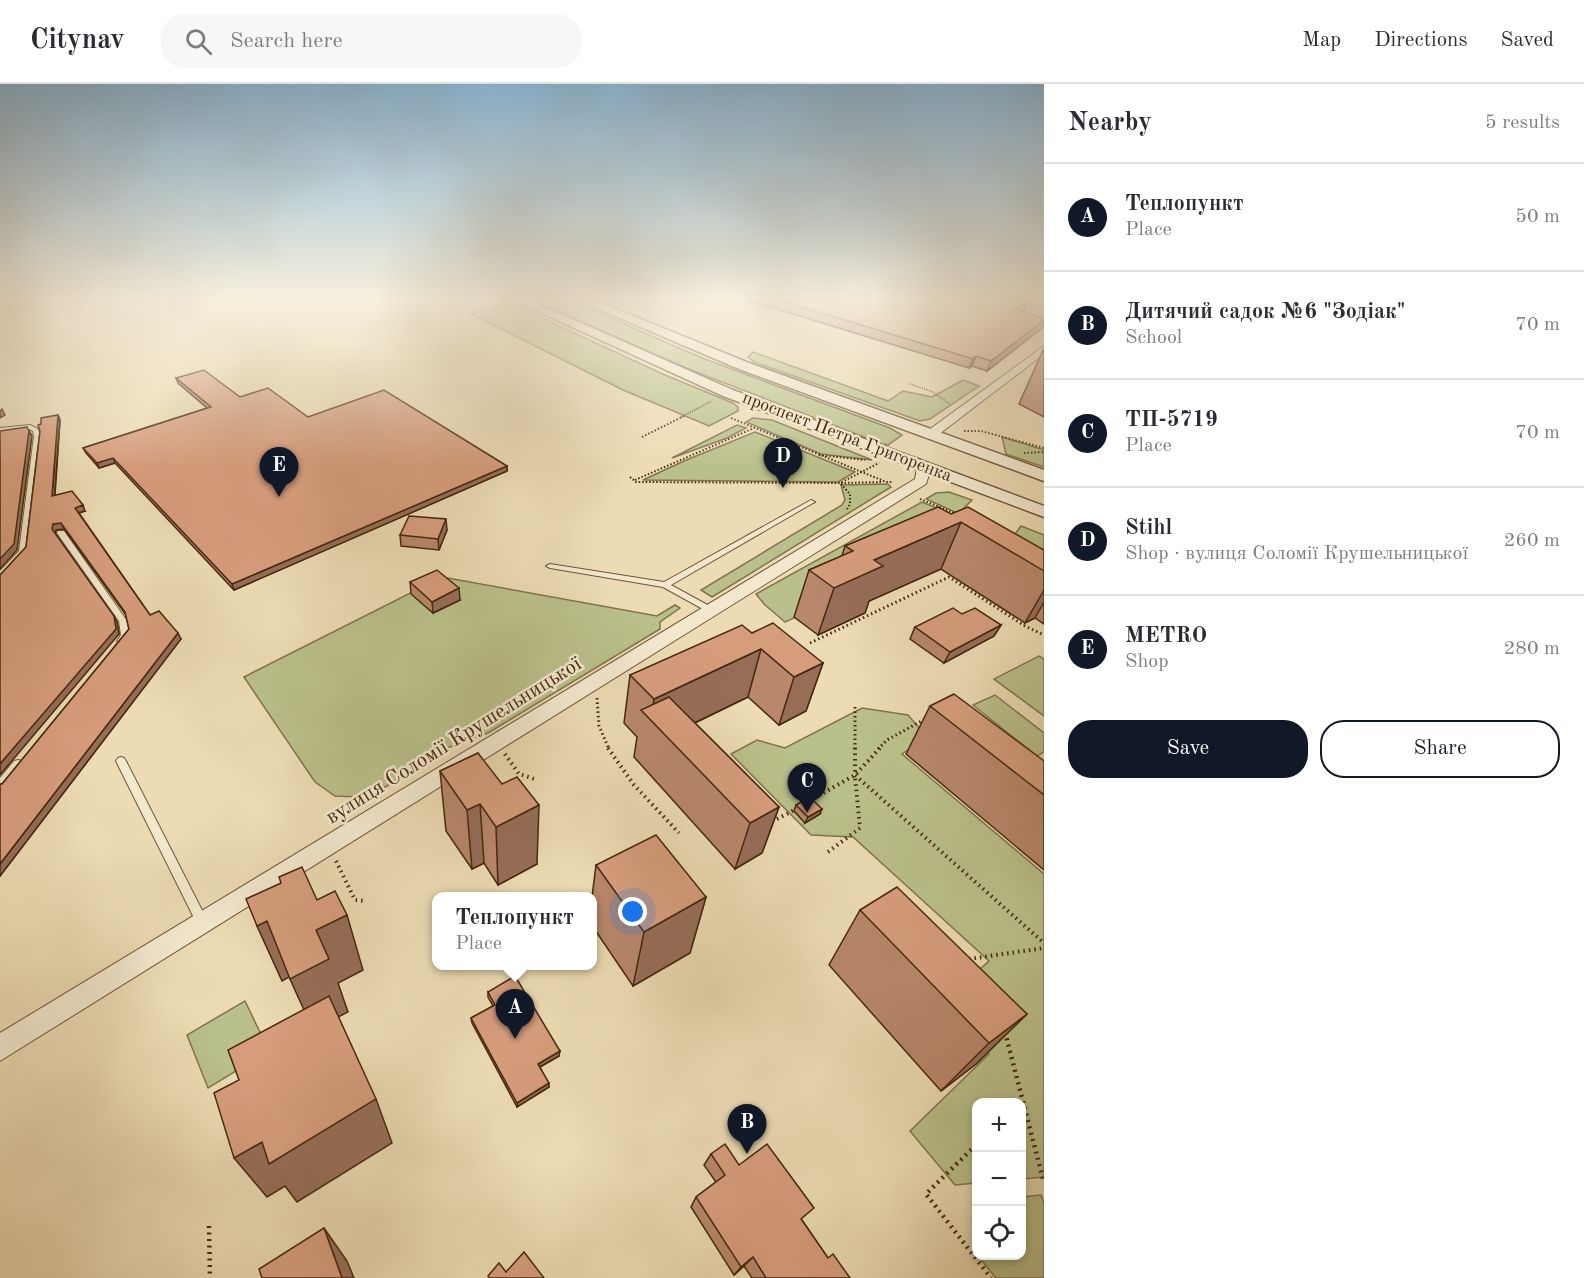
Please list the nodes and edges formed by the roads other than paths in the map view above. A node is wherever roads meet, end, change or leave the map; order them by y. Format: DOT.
graph roads {
  1 [pos="644,356"];
  2 [pos="716,356"];
  3 [pos="1036,356"];
  4 [pos="0,430"];
  5 [pos="927,452"];
  6 [pos="1044,476"];
  7 [pos="811,502"];
  8 [pos="1044,512"];
  9 [pos="61,533"];
  10 [pos="550,566"];
  11 [pos="0,576"];
  12 [pos="665,585"];
  13 [pos="710,610"];
  14 [pos="113,651"];
  15 [pos="22,759"];
  16 [pos="121,761"];
  17 [pos="0,785"];
  18 [pos="203,924"];
  19 [pos="0,1048"];
  1 -- 5 [label="street, проспект Петра Григоренка"];
  2 -- 5 [label="street, проспект Петра Григоренка"];
  3 -- 5 [label="street, вулиця Соломії Крушельницької"];
  4 -- 11 [label="lane"];
  5 -- 6 [label="street, проспект Петра Григоренка"];
  5 -- 8 [label="street, проспект Петра Григоренка"];
  5 -- 13 [label="street, вулиця Соломії Крушельницької"];
  7 -- 12 [label="lane"];
  9 -- 14 [label="lane"];
  10 -- 12 [label="lane"];
  12 -- 13 [label="lane"];
  13 -- 18 [label="street, вулиця Соломії Крушельницької"];
  15 -- 17 [label="lane"];
  16 -- 18 [label="lane"];
  18 -- 19 [label="street, вулиця Соломії Крушельницької"];
}
